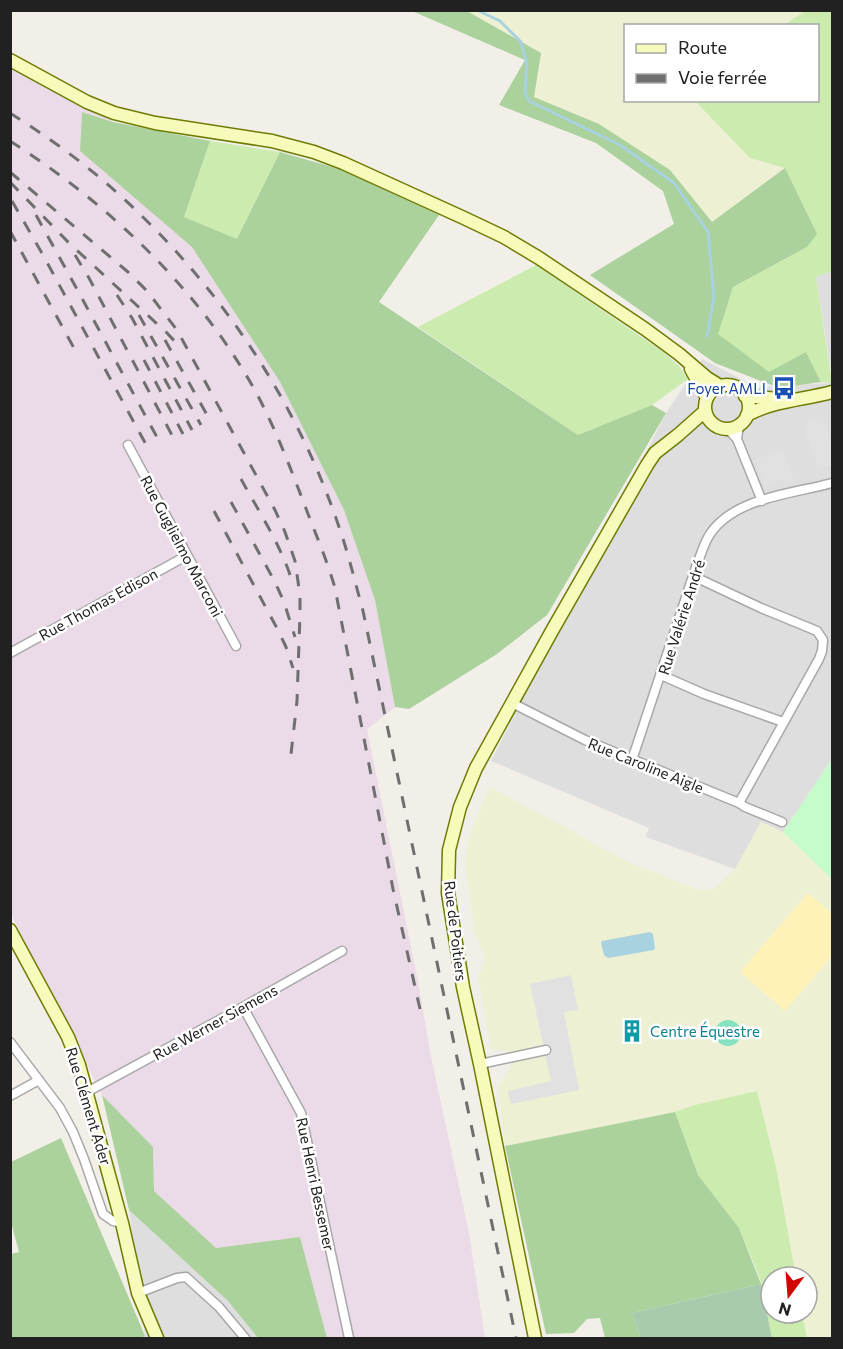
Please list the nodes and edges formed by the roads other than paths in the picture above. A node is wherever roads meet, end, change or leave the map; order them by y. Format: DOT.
graph roads {
  1 [pos="10,60"];
  2 [pos="686,361"];
  3 [pos="720,386"];
  4 [pos="832,392"];
  5 [pos="745,396"];
  6 [pos="789,400"];
  7 [pos="706,404"];
  8 [pos="738,423"];
  9 [pos="715,426"];
  10 [pos="678,435"];
  11 [pos="128,445"];
  12 [pos="832,483"];
  13 [pos="762,501"];
  14 [pos="186,556"];
  15 [pos="693,576"];
  16 [pos="236,646"];
  17 [pos="10,653"];
  18 [pos="661,675"];
  19 [pos="512,703"];
  20 [pos="783,722"];
  21 [pos="632,760"];
  22 [pos="739,803"];
  23 [pos="782,822"];
  24 [pos="10,930"];
  25 [pos="342,951"];
  26 [pos="243,1007"];
  27 [pos="10,1042"];
  28 [pos="546,1050"];
  29 [pos="480,1064"];
  30 [pos="39,1080"];
  31 [pos="87,1092"];
  32 [pos="10,1096"];
  33 [pos="122,1223"];
  34 [pos="138,1293"];
  35 [pos="157,1338"];
  36 [pos="245,1338"];
  37 [pos="350,1338"];
  38 [pos="535,1338"];
  1 -- 2 [label="street"];
  2 -- 3 [label="street"];
  2 -- 7 [label="street"];
  3 -- 5 [label="street"];
  3 -- 7 [label="street"];
  4 -- 6 [label="street"];
  5 -- 6 [label="street"];
  5 -- 8 [label="street"];
  6 -- 8 [label="street"];
  7 -- 9 [label="street"];
  7 -- 10 [label="street, Rue de Poitiers"];
  8 -- 9 [label="street"];
  8 -- 13 [label="street"];
  9 -- 10 [label="street, Rue de Poitiers"];
  10 -- 19 [label="street, Rue de Poitiers"];
  11 -- 14 [label="street, Rue Guglielmo Marconi"];
  12 -- 13 [label="street, Rue Valérie André"];
  13 -- 15 [label="street, Rue Valérie André"];
  14 -- 16 [label="street, Rue Guglielmo Marconi"];
  14 -- 17 [label="street, Rue Thomas Edison"];
  15 -- 18 [label="street, Rue Valérie André"];
  15 -- 20 [label="street"];
  18 -- 20 [label="street"];
  18 -- 21 [label="street, Rue Valérie André"];
  19 -- 21 [label="street, Rue Caroline Aigle"];
  19 -- 29 [label="street, Rue de Poitiers"];
  20 -- 22 [label="street"];
  21 -- 22 [label="street, Rue Caroline Aigle"];
  22 -- 23 [label="street, Rue Caroline Aigle"];
  24 -- 31 [label="street, Rue Clément Ader"];
  25 -- 26 [label="street, Rue Werner Siemens"];
  26 -- 31 [label="street, Rue Werner Siemens"];
  26 -- 37 [label="street, Rue Henri Bessemer"];
  27 -- 30 [label="street"];
  28 -- 29 [label="street"];
  29 -- 38 [label="street, Rue de Poitiers"];
  30 -- 32 [label="street"];
  30 -- 33 [label="street"];
  31 -- 33 [label="street, Rue Clément Ader"];
  33 -- 34 [label="street, Rue Clément Ader"];
  34 -- 35 [label="street, Rue Clément Ader"];
  34 -- 36 [label="street"];
}
